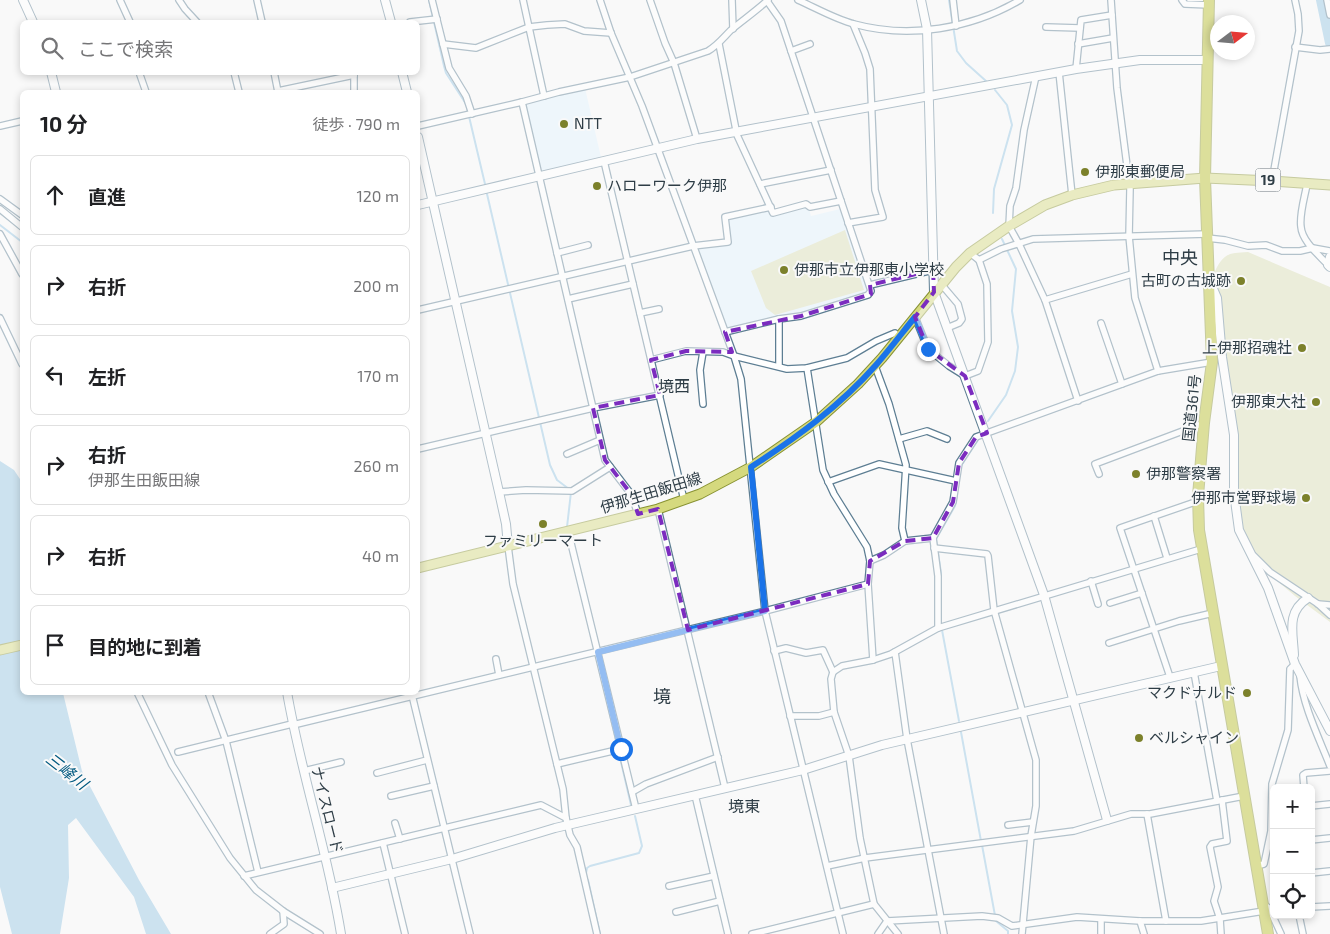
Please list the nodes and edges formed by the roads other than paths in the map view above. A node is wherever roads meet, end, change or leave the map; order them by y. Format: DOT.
graph roads {
  1 [pos="23,0"];
  2 [pos="120,0"];
  3 [pos="180,0"];
  4 [pos="257,0"];
  5 [pos="385,0"];
  6 [pos="432,0"];
  7 [pos="523,0"];
  8 [pos="600,0"];
  9 [pos="650,0"];
  10 [pos="732,0"];
  11 [pos="767,0"];
  12 [pos="798,0"];
  13 [pos="921,0"];
  14 [pos="953,0"];
  15 [pos="1020,0"];
  16 [pos="1111,0"];
  17 [pos="1182,0"];
  18 [pos="1295,0"];
  19 [pos="1327,0"];
  20 [pos="1209,2"];
  21 [pos="1112,15"];
  22 [pos="1330,15"];
  23 [pos="434,19"];
  24 [pos="32,20"];
  25 [pos="129,20"];
  26 [pos="195,20"];
  27 [pos="262,20"];
  28 [pos="390,20"];
  29 [pos="420,21"];
  30 [pos="853,24"];
  31 [pos="956,26"];
  32 [pos="530,27"];
  33 [pos="1046,27"];
  34 [pos="927,28"];
  35 [pos="1080,28"];
  36 [pos="733,29"];
  37 [pos="611,33"];
  38 [pos="1113,38"];
  39 [pos="442,44"];
  40 [pos="719,44"];
  41 [pos="810,44"];
  42 [pos="1078,44"];
  43 [pos="1295,46"];
  44 [pos="1330,49"];
  45 [pos="791,52"];
  46 [pos="1208,60"];
  47 [pos="674,63"];
  48 [pos="1115,63"];
  49 [pos="1076,69"];
  50 [pos="1059,72"];
  51 [pos="52,75"];
  52 [pos="141,75"];
  53 [pos="235,75"];
  54 [pos="275,75"];
  55 [pos="350,75"];
  56 [pos="354,75"];
  57 [pos="403,75"];
  58 [pos="1036,76"];
  59 [pos="630,77"];
  60 [pos="56,90"];
  61 [pos="145,90"];
  62 [pos="238,90"];
  63 [pos="278,90"];
  64 [pos="286,90"];
  65 [pos="354,90"];
  66 [pos="406,90"];
  67 [pos="544,96"];
  68 [pos="929,97"];
  69 [pos="522,102"];
  70 [pos="871,107"];
  71 [pos="470,114"];
  72 [pos="814,118"];
  73 [pos="20,121"];
  74 [pos="0,126"];
  75 [pos="420,126"];
  76 [pos="737,132"];
  77 [pos="697,139"];
  78 [pos="420,145"];
  79 [pos="657,149"];
  80 [pos="604,161"];
  81 [pos="831,170"];
  82 [pos="539,176"];
  83 [pos="1205,178"];
  84 [pos="1272,181"];
  85 [pos="760,184"];
  86 [pos="1129,184"];
  87 [pos="1307,184"];
  88 [pos="1330,185"];
  89 [pos="1072,195"];
  90 [pos="0,199"];
  91 [pos="434,201"];
  92 [pos="841,201"];
  93 [pos="420,204"];
  94 [pos="771,207"];
  95 [pos="0,209"];
  96 [pos="20,214"];
  97 [pos="848,223"];
  98 [pos="20,224"];
  99 [pos="1009,226"];
  100 [pos="0,234"];
  101 [pos="1129,236"];
  102 [pos="1207,236"];
  103 [pos="1019,244"];
  104 [pos="588,245"];
  105 [pos="693,246"];
  106 [pos="1313,248"];
  107 [pos="1330,251"];
  108 [pos="557,253"];
  109 [pos="970,253"];
  110 [pos="979,260"];
  111 [pos="628,262"];
  112 [pos="1329,263"];
  113 [pos="20,270"];
  114 [pos="933,270"];
  115 [pos="1132,274"];
  116 [pos="563,277"];
  117 [pos="1210,280"];
  118 [pos="633,284"];
  119 [pos="941,284"];
  120 [pos="870,285"];
  121 [pos="934,292"];
  122 [pos="568,299"];
  123 [pos="1044,300"];
  124 [pos="456,301"];
  125 [pos="659,309"];
  126 [pos="420,310"];
  127 [pos="640,313"];
  128 [pos="915,317"];
  129 [pos="0,318"];
  130 [pos="779,319"];
  131 [pos="1101,323"];
  132 [pos="947,328"];
  133 [pos="725,332"];
  134 [pos="898,337"];
  135 [pos="703,352"];
  136 [pos="734,356"];
  137 [pos="20,360"];
  138 [pos="651,360"];
  139 [pos="1212,362"];
  140 [pos="779,366"];
  141 [pos="875,366"];
  142 [pos="807,368"];
  143 [pos="1158,371"];
  144 [pos="965,376"];
  145 [pos="1122,384"];
  146 [pos="660,395"];
  147 [pos="1078,401"];
  148 [pos="703,404"];
  149 [pos="593,408"];
  150 [pos="816,422"];
  151 [pos="1204,424"];
  152 [pos="486,433"];
  153 [pos="987,433"];
  154 [pos="900,439"];
  155 [pos="947,439"];
  156 [pos="600,440"];
  157 [pos="420,449"];
  158 [pos="567,454"];
  159 [pos="610,467"];
  160 [pos="751,467"];
  161 [pos="906,469"];
  162 [pos="1099,474"];
  163 [pos="956,481"];
  164 [pos="828,482"];
  165 [pos="499,492"];
  166 [pos="684,500"];
  167 [pos="1198,501"];
  168 [pos="658,509"];
  169 [pos="638,514"];
  170 [pos="1154,516"];
  171 [pos="568,532"];
  172 [pos="933,538"];
  173 [pos="905,542"];
  174 [pos="508,546"];
  175 [pos="936,548"];
  176 [pos="1201,549"];
  177 [pos="1250,553"];
  178 [pos="1167,558"];
  179 [pos="870,561"];
  180 [pos="420,568"];
  181 [pos="1134,568"];
  182 [pos="1091,581"];
  183 [pos="868,584"];
  184 [pos="1142,593"];
  185 [pos="1044,595"];
  186 [pos="1308,598"];
  187 [pos="1110,603"];
  188 [pos="1098,604"];
  189 [pos="1318,604"];
  190 [pos="1330,605"];
  191 [pos="994,610"];
  192 [pos="765,611"];
  193 [pos="1212,613"];
  194 [pos="1330,614"];
  195 [pos="940,627"];
  196 [pos="1154,629"];
  197 [pos="688,630"];
  198 [pos="1109,643"];
  199 [pos="20,645"];
  200 [pos="0,650"];
  201 [pos="774,651"];
  202 [pos="596,652"];
  203 [pos="895,652"];
  204 [pos="496,659"];
  205 [pos="873,660"];
  206 [pos="1221,666"];
  207 [pos="533,667"];
  208 [pos="1297,667"];
  209 [pos="833,672"];
  210 [pos="1194,672"];
  211 [pos="500,675"];
  212 [pos="1170,677"];
  213 [pos="420,692"];
  214 [pos="138,695"];
  215 [pos="209,695"];
  216 [pos="287,695"];
  217 [pos="408,695"];
  218 [pos="412,695"];
  219 [pos="1074,700"];
  220 [pos="834,712"];
  221 [pos="1022,712"];
  222 [pos="790,716"];
  223 [pos="292,724"];
  224 [pos="1330,732"];
  225 [pos="907,738"];
  226 [pos="226,741"];
  227 [pos="619,750"];
  228 [pos="178,752"];
  229 [pos="849,756"];
  230 [pos="718,757"];
  231 [pos="427,760"];
  232 [pos="341,762"];
  233 [pos="557,764"];
  234 [pos="1330,766"];
  235 [pos="804,770"];
  236 [pos="304,771"];
  237 [pos="1330,771"];
  238 [pos="377,773"];
  239 [pos="1304,784"];
  240 [pos="434,786"];
  241 [pos="725,788"];
  242 [pos="632,792"];
  243 [pos="695,795"];
  244 [pos="391,796"];
  245 [pos="1244,796"];
  246 [pos="1219,801"];
  247 [pos="1330,804"];
  248 [pos="1315,806"];
  249 [pos="636,809"];
  250 [pos="1147,814"];
  251 [pos="1107,820"];
  252 [pos="567,821"];
  253 [pos="1033,822"];
  254 [pos="395,823"];
  255 [pos="1008,825"];
  256 [pos="444,828"];
  257 [pos="1031,836"];
  258 [pos="1330,838"];
  259 [pos="400,839"];
  260 [pos="1315,840"];
  261 [pos="383,843"];
  262 [pos="929,850"];
  263 [pos="325,857"];
  264 [pos="864,858"];
  265 [pos="452,859"];
  266 [pos="827,866"];
  267 [pos="1256,866"];
  268 [pos="1330,871"];
  269 [pos="258,872"];
  270 [pos="1315,873"];
  271 [pos="391,874"];
  272 [pos="244,876"];
  273 [pos="714,876"];
  274 [pos="670,886"];
  275 [pos="332,888"];
  276 [pos="720,901"];
  277 [pos="874,904"];
  278 [pos="1330,906"];
  279 [pos="1315,907"];
  280 [pos="1263,908"];
  281 [pos="283,911"];
  282 [pos="676,912"];
  283 [pos="838,913"];
  284 [pos="941,918"];
  285 [pos="1300,919"];
  286 [pos="1102,920"];
  287 [pos="1220,920"];
  288 [pos="887,921"];
  289 [pos="1140,921"];
  290 [pos="1166,921"];
  291 [pos="1022,925"];
  292 [pos="270,934"];
  293 [pos="320,934"];
  294 [pos="341,934"];
  295 [pos="405,934"];
  296 [pos="470,934"];
  297 [pos="597,934"];
  298 [pos="728,934"];
  299 [pos="752,934"];
  300 [pos="842,934"];
  301 [pos="878,934"];
  302 [pos="898,934"];
  303 [pos="944,934"];
  304 [pos="1022,934"];
  305 [pos="1101,934"];
  306 [pos="1144,934"];
  307 [pos="1221,934"];
  308 [pos="1268,934"];
  309 [pos="1281,934"];
  310 [pos="1303,934"];
  1 -- 24 [label="street"];
  2 -- 25 [label="street"];
  3 -- 26 [label="street"];
  4 -- 27 [label="street"];
  5 -- 28 [label="street"];
  6 -- 23 [label="street"];
  7 -- 32 [label="street"];
  8 -- 37 [label="street"];
  9 -- 47 [label="street"];
  10 -- 36 [label="street"];
  11 -- 36 [label="street"];
  11 -- 45 [label="street"];
  12 -- 30 [label="street"];
  13 -- 34 [label="street"];
  14 -- 31 [label="street"];
  15 -- 31 [label="street"];
  16 -- 21 [label="street"];
  17 -- 20 [label="street"];
  18 -- 43 [label="street"];
  19 -- 22 [label="street"];
  20 -- 46 [label="highway, 国道361号"];
  21 -- 35 [label="street"];
  21 -- 38 [label="street"];
  23 -- 29 [label="street"];
  23 -- 39 [label="street"];
  30 -- 34 [label="street"];
  30 -- 70 [label="street"];
  31 -- 34 [label="street"];
  32 -- 37 [label="street"];
  32 -- 39 [label="street"];
  32 -- 67 [label="street"];
  33 -- 35 [label="street"];
  34 -- 68 [label="street"];
  35 -- 42 [label="street"];
  36 -- 40 [label="street"];
  37 -- 59 [label="street"];
  38 -- 42 [label="street"];
  38 -- 48 [label="street"];
  39 -- 71 [label="street"];
  40 -- 47 [label="street"];
  40 -- 76 [label="street"];
  41 -- 45 [label="street"];
  42 -- 49 [label="street"];
  43 -- 44 [label="street"];
  43 -- 84 [label="street"];
  45 -- 72 [label="street"];
  46 -- 48 [label="street"];
  46 -- 83 [label="highway, 国道361号"];
  47 -- 59 [label="street"];
  47 -- 77 [label="street"];
  48 -- 49 [label="street"];
  48 -- 86 [label="street"];
  49 -- 50 [label="street"];
  50 -- 58 [label="street"];
  50 -- 89 [label="street"];
  51 -- 60 [label="street"];
  52 -- 61 [label="street"];
  53 -- 62 [label="street"];
  54 -- 63 [label="street"];
  55 -- 64 [label="street"];
  56 -- 65 [label="street"];
  57 -- 66 [label="street"];
  58 -- 68 [label="street"];
  58 -- 99 [label="street"];
  59 -- 67 [label="street"];
  59 -- 79 [label="street"];
  67 -- 69 [label="street"];
  68 -- 70 [label="street"];
  68 -- 114 [label="street"];
  69 -- 71 [label="street"];
  69 -- 82 [label="street"];
  70 -- 72 [label="street"];
  70 -- 97 [label="street"];
  71 -- 75 [label="street"];
  72 -- 76 [label="street"];
  72 -- 81 [label="street"];
  73 -- 74 [label="street"];
  76 -- 77 [label="street"];
  76 -- 85 [label="street"];
  77 -- 79 [label="street"];
  78 -- 91 [label="street"];
  79 -- 80 [label="street"];
  79 -- 105 [label="street"];
  80 -- 82 [label="street"];
  80 -- 111 [label="street"];
  81 -- 85 [label="street"];
  81 -- 92 [label="street"];
  82 -- 91 [label="street"];
  82 -- 108 [label="street"];
  83 -- 84 [label="main road, 19"];
  83 -- 86 [label="main road, 伊那生田飯田線"];
  83 -- 102 [label="highway, 国道361号"];
  84 -- 87 [label="main road, 19"];
  85 -- 94 [label="street"];
  86 -- 89 [label="main road, 伊那生田飯田線"];
  86 -- 101 [label="street"];
  87 -- 88 [label="main road, 19"];
  87 -- 106 [label="street"];
  89 -- 99 [label="main road, 伊那生田飯田線"];
  90 -- 96 [label="street"];
  91 -- 93 [label="street"];
  91 -- 124 [label="street"];
  92 -- 94 [label="street"];
  92 -- 97 [label="street"];
  94 -- 105 [label="street"];
  95 -- 98 [label="street"];
  97 -- 120 [label="street"];
  99 -- 103 [label="street"];
  99 -- 109 [label="main road, 伊那生田飯田線"];
  100 -- 113 [label="street"];
  101 -- 102 [label="street"];
  101 -- 103 [label="street"];
  101 -- 115 [label="street"];
  102 -- 106 [label="street"];
  102 -- 117 [label="highway, 国道361号"];
  103 -- 110 [label="street"];
  103 -- 123 [label="street"];
  104 -- 108 [label="street"];
  105 -- 111 [label="street"];
  105 -- 133 [label="street"];
  106 -- 107 [label="street"];
  106 -- 112 [label="street"];
  108 -- 116 [label="street"];
  109 -- 110 [label="street"];
  109 -- 119 [label="main road, 伊那生田飯田線"];
  110 -- 144 [label="street"];
  111 -- 116 [label="street"];
  111 -- 118 [label="street"];
  114 -- 120 [label="street"];
  114 -- 121 [label="street"];
  115 -- 123 [label="street"];
  115 -- 143 [label="street"];
  116 -- 122 [label="street"];
  116 -- 124 [label="street"];
  117 -- 139 [label="highway, 国道361号"];
  117 -- 177 [label="street"];
  118 -- 122 [label="street"];
  118 -- 127 [label="street"];
  119 -- 121 [label="main road, 伊那生田飯田線"];
  119 -- 132 [label="street"];
  120 -- 130 [label="street"];
  121 -- 128 [label="main road, 伊那生田飯田線"];
  121 -- 132 [label="street"];
  122 -- 149 [label="street"];
  123 -- 147 [label="street"];
  124 -- 126 [label="street"];
  124 -- 152 [label="street"];
  125 -- 127 [label="street"];
  127 -- 138 [label="street"];
  128 -- 134 [label="main road, 伊那生田飯田線"];
  128 -- 144 [label="street"];
  129 -- 137 [label="street"];
  130 -- 133 [label="street"];
  130 -- 140 [label="street"];
  131 -- 145 [label="street"];
  132 -- 144 [label="street"];
  133 -- 136 [label="street"];
  134 -- 141 [label="main road, 伊那生田飯田線"];
  134 -- 142 [label="street"];
  135 -- 136 [label="street"];
  135 -- 138 [label="street"];
  135 -- 148 [label="street"];
  136 -- 140 [label="street"];
  136 -- 160 [label="street"];
  138 -- 146 [label="street"];
  139 -- 143 [label="street"];
  139 -- 151 [label="highway, 国道361号"];
  140 -- 142 [label="street"];
  141 -- 150 [label="main road, 伊那生田飯田線"];
  141 -- 154 [label="street"];
  142 -- 150 [label="street"];
  143 -- 145 [label="street"];
  144 -- 153 [label="street"];
  145 -- 147 [label="street"];
  146 -- 149 [label="street"];
  146 -- 166 [label="street"];
  147 -- 153 [label="street"];
  149 -- 152 [label="street"];
  149 -- 156 [label="street"];
  150 -- 160 [label="main road, 伊那生田飯田線"];
  150 -- 164 [label="street"];
  151 -- 162 [label="street"];
  151 -- 167 [label="highway, 国道361号"];
  152 -- 157 [label="street"];
  152 -- 165 [label="street"];
  153 -- 163 [label="street"];
  153 -- 185 [label="street"];
  154 -- 155 [label="street"];
  154 -- 161 [label="street"];
  156 -- 158 [label="street"];
  156 -- 159 [label="street"];
  159 -- 165 [label="street"];
  159 -- 169 [label="street"];
  160 -- 166 [label="main road, 伊那生田飯田線"];
  160 -- 192 [label="street"];
  161 -- 163 [label="street"];
  161 -- 164 [label="street"];
  161 -- 173 [label="street"];
  163 -- 172 [label="street"];
  164 -- 179 [label="street"];
  165 -- 174 [label="street"];
  166 -- 168 [label="main road, 伊那生田飯田線"];
  167 -- 170 [label="street"];
  167 -- 176 [label="highway, 国道361号"];
  168 -- 169 [label="main road, 伊那生田飯田線"];
  168 -- 197 [label="street"];
  169 -- 171 [label="main road, 伊那生田飯田線"];
  170 -- 178 [label="street"];
  170 -- 181 [label="street"];
  171 -- 174 [label="main road, 伊那生田飯田線"];
  171 -- 202 [label="street"];
  172 -- 173 [label="street"];
  172 -- 175 [label="street"];
  173 -- 179 [label="street"];
  174 -- 180 [label="main road, 伊那生田飯田線"];
  174 -- 207 [label="street"];
  175 -- 191 [label="street"];
  175 -- 195 [label="street"];
  176 -- 178 [label="street"];
  176 -- 193 [label="highway, 国道361号"];
  177 -- 186 [label="street"];
  177 -- 208 [label="street"];
  178 -- 181 [label="street"];
  179 -- 183 [label="street"];
  181 -- 182 [label="street"];
  181 -- 184 [label="street"];
  182 -- 185 [label="street"];
  182 -- 188 [label="street"];
  183 -- 192 [label="street"];
  183 -- 205 [label="street"];
  184 -- 187 [label="street"];
  184 -- 196 [label="street"];
  185 -- 191 [label="street"];
  185 -- 219 [label="street"];
  186 -- 189 [label="street"];
  186 -- 208 [label="street"];
  189 -- 190 [label="street"];
  189 -- 194 [label="street"];
  191 -- 195 [label="street"];
  191 -- 221 [label="street"];
  192 -- 197 [label="street"];
  192 -- 201 [label="street"];
  193 -- 196 [label="street"];
  193 -- 206 [label="highway, 国道361号"];
  195 -- 203 [label="street"];
  196 -- 198 [label="street"];
  196 -- 212 [label="street"];
  197 -- 202 [label="street"];
  197 -- 230 [label="street"];
  199 -- 200 [label="main road"];
  201 -- 209 [label="street"];
  201 -- 222 [label="street"];
  202 -- 207 [label="street"];
  202 -- 227 [label="street"];
  203 -- 205 [label="street"];
  203 -- 225 [label="street"];
  204 -- 211 [label="street"];
  205 -- 209 [label="street"];
  206 -- 210 [label="street"];
  206 -- 245 [label="highway, 国道361号"];
  207 -- 211 [label="street"];
  207 -- 233 [label="street"];
  208 -- 224 [label="street"];
  208 -- 234 [label="street"];
  208 -- 267 [label="street"];
  209 -- 220 [label="street"];
  210 -- 212 [label="street"];
  210 -- 246 [label="street"];
  211 -- 213 [label="street"];
  212 -- 219 [label="street"];
  214 -- 272 [label="street"];
  215 -- 226 [label="street"];
  216 -- 223 [label="street, ナイスロード"];
  217 -- 223 [label="street"];
  218 -- 231 [label="street"];
  219 -- 221 [label="street"];
  219 -- 251 [label="street"];
  220 -- 222 [label="street"];
  220 -- 229 [label="street"];
  221 -- 225 [label="street"];
  221 -- 253 [label="street"];
  222 -- 235 [label="street"];
  223 -- 226 [label="street"];
  223 -- 236 [label="street, ナイスロード"];
  225 -- 229 [label="street"];
  225 -- 262 [label="street"];
  226 -- 228 [label="street"];
  226 -- 269 [label="street"];
  227 -- 233 [label="street"];
  227 -- 242 [label="street"];
  229 -- 235 [label="street"];
  229 -- 264 [label="street"];
  230 -- 241 [label="street"];
  230 -- 242 [label="street"];
  231 -- 238 [label="street"];
  231 -- 240 [label="street"];
  232 -- 236 [label="street"];
  233 -- 252 [label="street"];
  235 -- 241 [label="street"];
  235 -- 266 [label="street"];
  236 -- 263 [label="street, ナイスロード"];
  237 -- 239 [label="street"];
  240 -- 244 [label="street"];
  240 -- 256 [label="street"];
  241 -- 243 [label="street"];
  242 -- 249 [label="street"];
  243 -- 249 [label="street"];
  243 -- 273 [label="street"];
  245 -- 246 [label="street"];
  245 -- 267 [label="highway, 国道361号"];
  246 -- 250 [label="street"];
  246 -- 287 [label="street"];
  247 -- 248 [label="street"];
  249 -- 252 [label="street"];
  250 -- 251 [label="street"];
  250 -- 290 [label="street"];
  251 -- 257 [label="street"];
  252 -- 256 [label="street"];
  252 -- 265 [label="street"];
  252 -- 297 [label="street"];
  253 -- 255 [label="street"];
  253 -- 257 [label="street"];
  254 -- 259 [label="street"];
  256 -- 259 [label="street"];
  256 -- 265 [label="street"];
  257 -- 262 [label="street"];
  257 -- 291 [label="street"];
  258 -- 260 [label="street"];
  259 -- 261 [label="street"];
  261 -- 263 [label="street"];
  261 -- 271 [label="street"];
  262 -- 264 [label="street"];
  262 -- 284 [label="street"];
  263 -- 269 [label="street"];
  263 -- 275 [label="street, ナイスロード"];
  264 -- 266 [label="street"];
  264 -- 277 [label="street"];
  265 -- 271 [label="street"];
  265 -- 296 [label="street"];
  266 -- 283 [label="street"];
  267 -- 280 [label="highway, 国道361号"];
  268 -- 270 [label="street"];
  269 -- 272 [label="street"];
  271 -- 275 [label="street"];
  271 -- 295 [label="street"];
  272 -- 281 [label="street"];
  273 -- 274 [label="street"];
  273 -- 276 [label="street"];
  275 -- 294 [label="street, ナイスロード"];
  276 -- 282 [label="street"];
  276 -- 298 [label="street"];
  277 -- 283 [label="street"];
  277 -- 288 [label="street"];
  278 -- 279 [label="street"];
  280 -- 287 [label="street"];
  280 -- 308 [label="highway, 国道361号"];
  280 -- 309 [label="street"];
  281 -- 292 [label="street"];
  281 -- 293 [label="street"];
  283 -- 299 [label="street"];
  283 -- 300 [label="street"];
  284 -- 288 [label="street"];
  284 -- 291 [label="street"];
  284 -- 303 [label="street"];
  285 -- 310 [label="street"];
  286 -- 289 [label="street"];
  286 -- 291 [label="street"];
  286 -- 305 [label="street"];
  287 -- 290 [label="street"];
  287 -- 307 [label="street"];
  288 -- 301 [label="street"];
  288 -- 302 [label="street"];
  289 -- 290 [label="street"];
  289 -- 306 [label="street"];
  291 -- 304 [label="street"];
}
